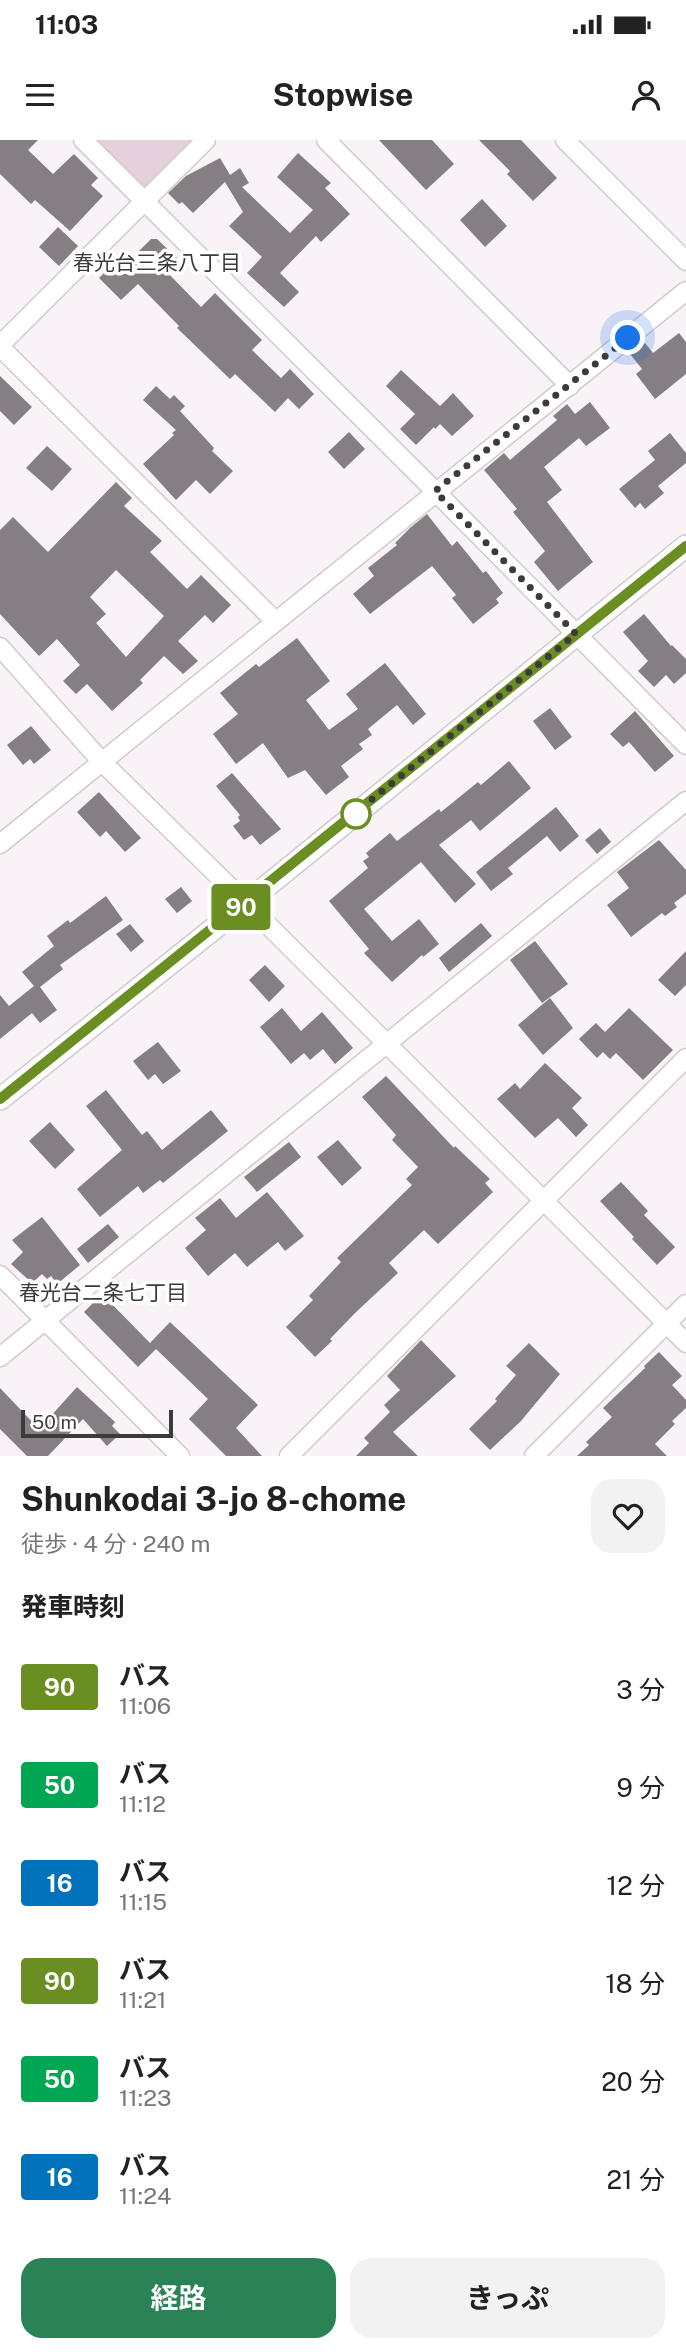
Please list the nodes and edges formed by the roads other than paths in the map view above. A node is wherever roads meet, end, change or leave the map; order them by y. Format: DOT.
graph roads {
  1 [pos="83,140"];
  2 [pos="206,140"];
  3 [pos="326,140"];
  4 [pos="565,140"];
  5 [pos="144,201"];
  6 [pos="686,261"];
  7 [pos="686,291"];
  8 [pos="0,346"];
  9 [pos="569,386"];
  10 [pos="435,491"];
  11 [pos="686,546"];
  12 [pos="275,621"];
  13 [pos="576,634"];
  14 [pos="0,647"];
  15 [pos="686,745"];
  16 [pos="101,761"];
  17 [pos="686,801"];
  18 [pos="0,844"];
  19 [pos="246,902"];
  20 [pos="388,1045"];
  21 [pos="686,1058"];
  22 [pos="0,1099"];
  23 [pos="544,1200"];
  24 [pos="0,1275"];
  25 [pos="686,1304"];
  26 [pos="45,1320"];
  27 [pos="666,1323"];
  28 [pos="686,1343"];
  29 [pos="0,1357"];
  30 [pos="180,1456"];
  31 [pos="289,1456"];
  32 [pos="534,1456"];
  1 -- 5 [label="street"];
  2 -- 5 [label="street"];
  3 -- 9 [label="street"];
  4 -- 6 [label="street"];
  5 -- 8 [label="street"];
  5 -- 10 [label="street"];
  7 -- 9 [label="street"];
  8 -- 12 [label="street"];
  9 -- 10 [label="street"];
  10 -- 12 [label="street"];
  10 -- 13 [label="street"];
  11 -- 13 [label="street"];
  12 -- 16 [label="street"];
  13 -- 15 [label="street"];
  13 -- 19 [label="street"];
  14 -- 16 [label="street"];
  16 -- 18 [label="street"];
  16 -- 19 [label="street"];
  17 -- 20 [label="street"];
  19 -- 20 [label="street"];
  19 -- 22 [label="street"];
  20 -- 23 [label="street"];
  20 -- 26 [label="street"];
  21 -- 23 [label="street"];
  23 -- 27 [label="street"];
  23 -- 31 [label="street"];
  24 -- 26 [label="street"];
  25 -- 27 [label="street"];
  26 -- 29 [label="street"];
  26 -- 30 [label="street"];
  27 -- 28 [label="street"];
  27 -- 32 [label="street"];
}
